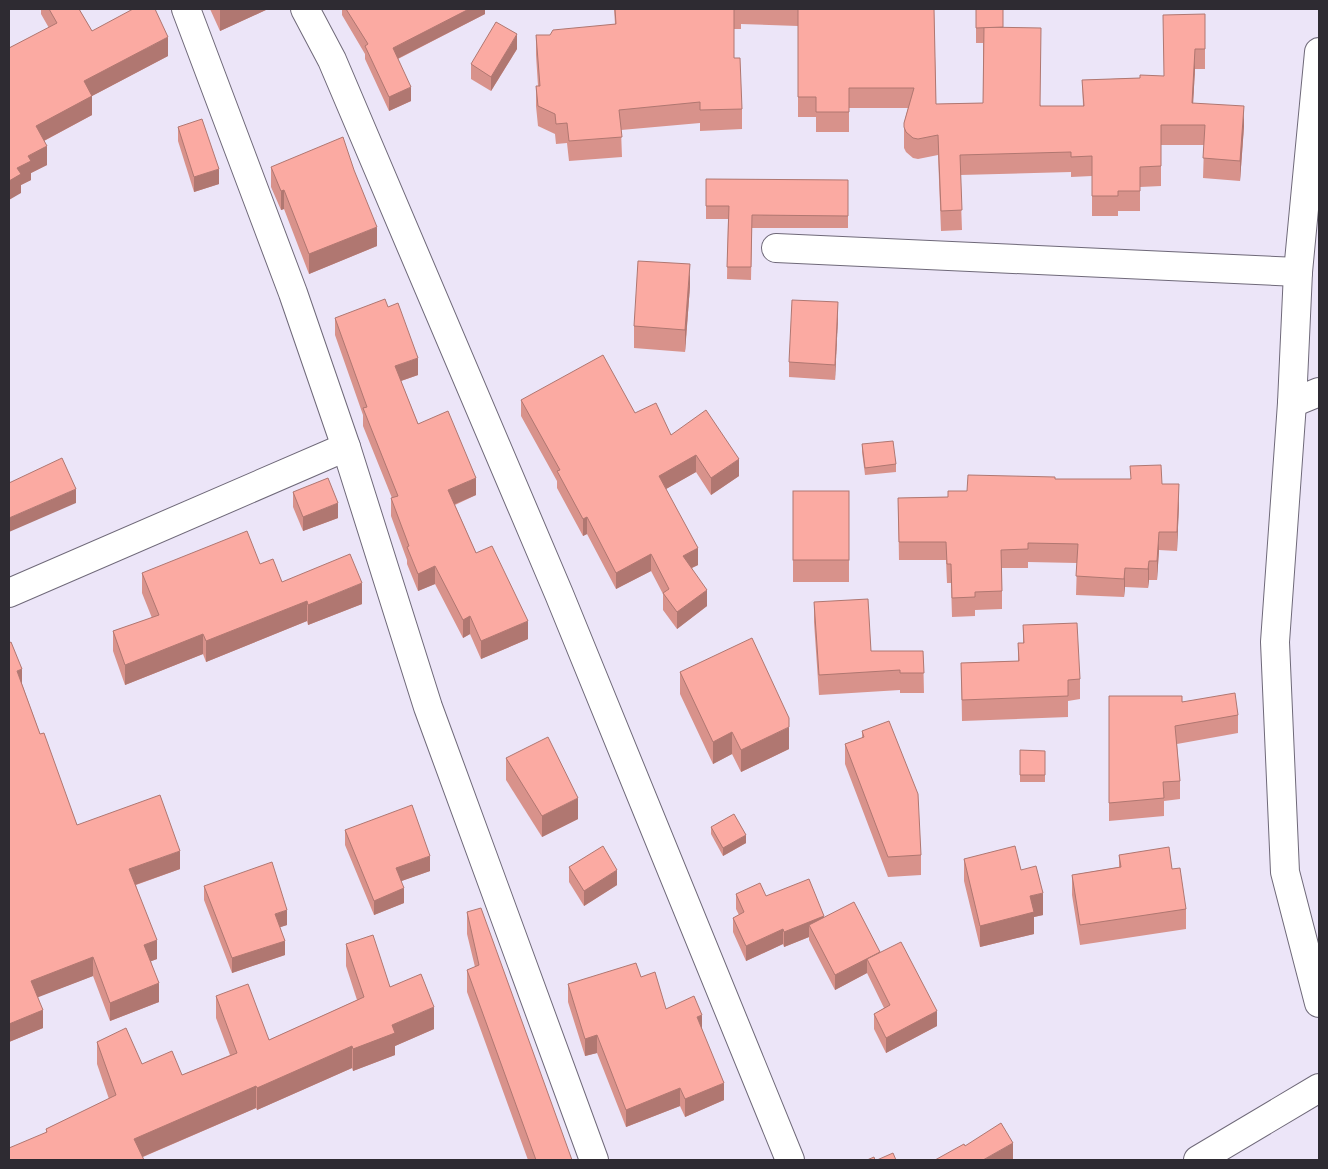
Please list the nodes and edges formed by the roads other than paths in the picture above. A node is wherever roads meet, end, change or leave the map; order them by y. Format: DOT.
graph roads {
  1 [pos="186,9"];
  2 [pos="305,9"];
  3 [pos="1319,52"];
  4 [pos="776,248"];
  5 [pos="1298,272"];
  6 [pos="1319,392"];
  7 [pos="1292,403"];
  8 [pos="346,447"];
  9 [pos="9,593"];
  10 [pos="1319,1003"];
  11 [pos="1319,1088"];
  12 [pos="594,1160"];
  13 [pos="790,1160"];
  14 [pos="1198,1160"];
  1 -- 8 [label="street"];
  2 -- 13 [label="street"];
  3 -- 5 [label="street"];
  4 -- 5 [label="street"];
  5 -- 7 [label="street"];
  6 -- 7 [label="street"];
  7 -- 10 [label="street"];
  8 -- 9 [label="street"];
  8 -- 12 [label="street"];
  11 -- 14 [label="street"];
}
